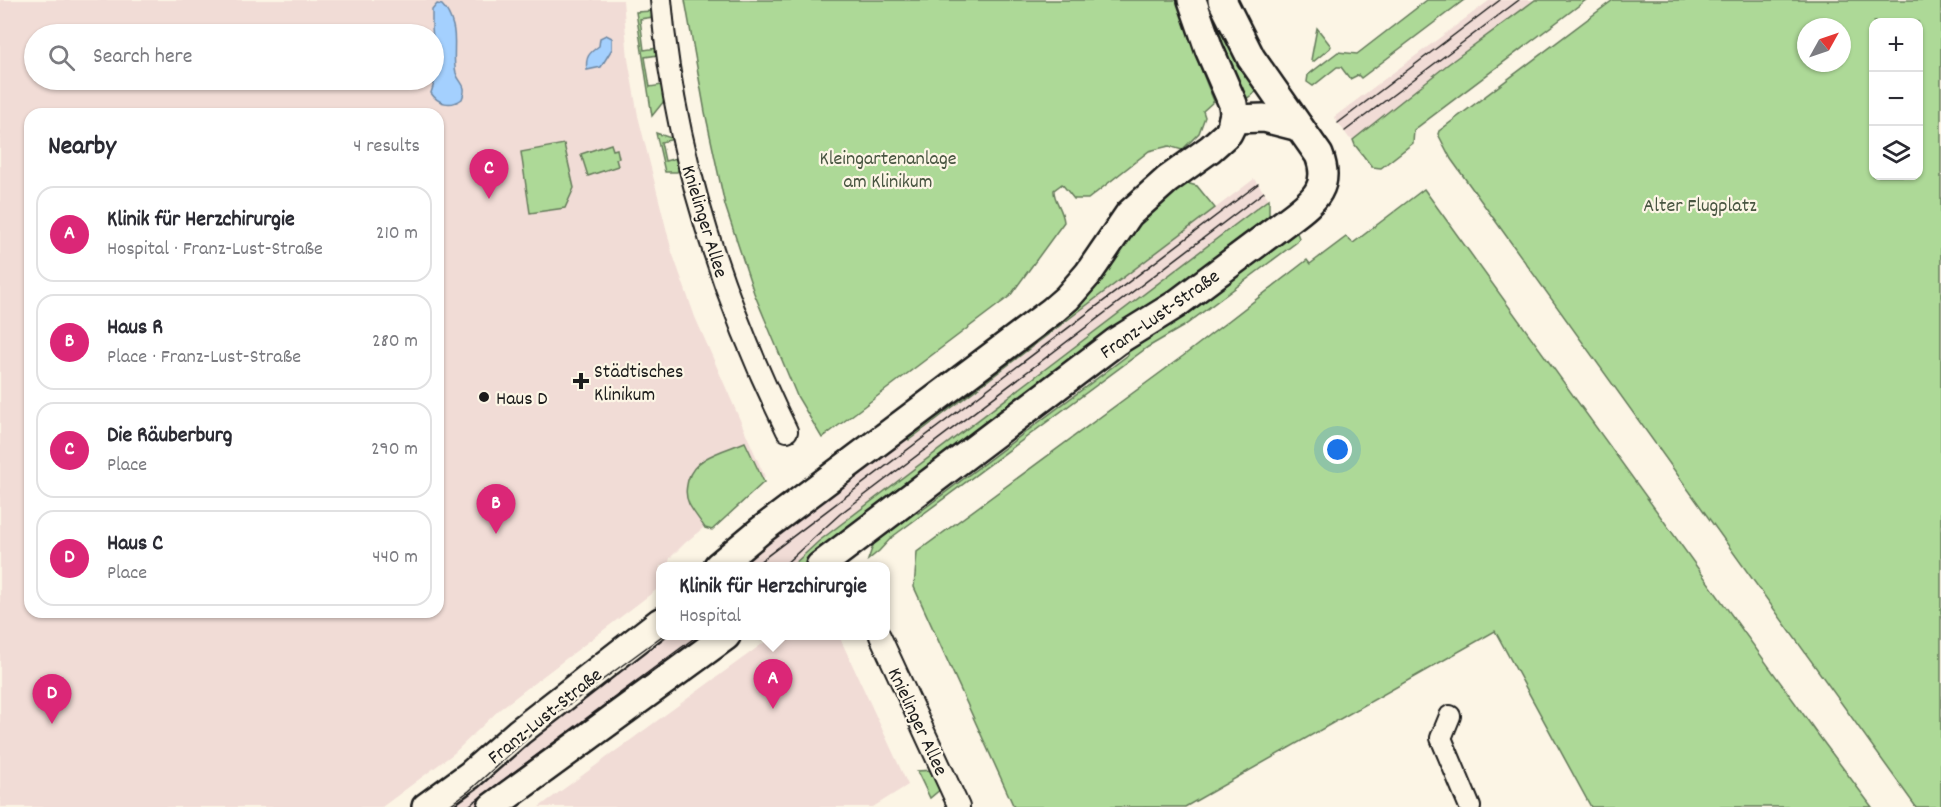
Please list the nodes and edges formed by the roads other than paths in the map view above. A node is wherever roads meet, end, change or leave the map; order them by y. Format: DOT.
graph roads {
  1 [pos="661,0"];
  2 [pos="1192,0"];
  3 [pos="1222,0"];
  4 [pos="1233,119"];
  5 [pos="1299,127"];
  6 [pos="787,431"];
  7 [pos="724,562"];
  8 [pos="835,562"];
  9 [pos="656,625"];
  10 [pos="721,640"];
  11 [pos="882,640"];
  12 [pos="1450,716"];
  13 [pos="426,807"];
  14 [pos="492,807"];
  15 [pos="959,807"];
  16 [pos="1470,807"];
  1 -- 6 [label="street, Knielinger Allee"];
  2 -- 4 [label="street"];
  3 -- 5 [label="street, Franz-Lust-Straße"];
  4 -- 5 [label="street"];
  4 -- 7 [label="street"];
  5 -- 8 [label="street, Franz-Lust-Straße"];
  9 -- 13 [label="street, Franz-Lust-Straße"];
  10 -- 14 [label="street, Franz-Lust-Straße"];
  11 -- 15 [label="street, Knielinger Allee"];
  12 -- 16 [label="street"];
}
